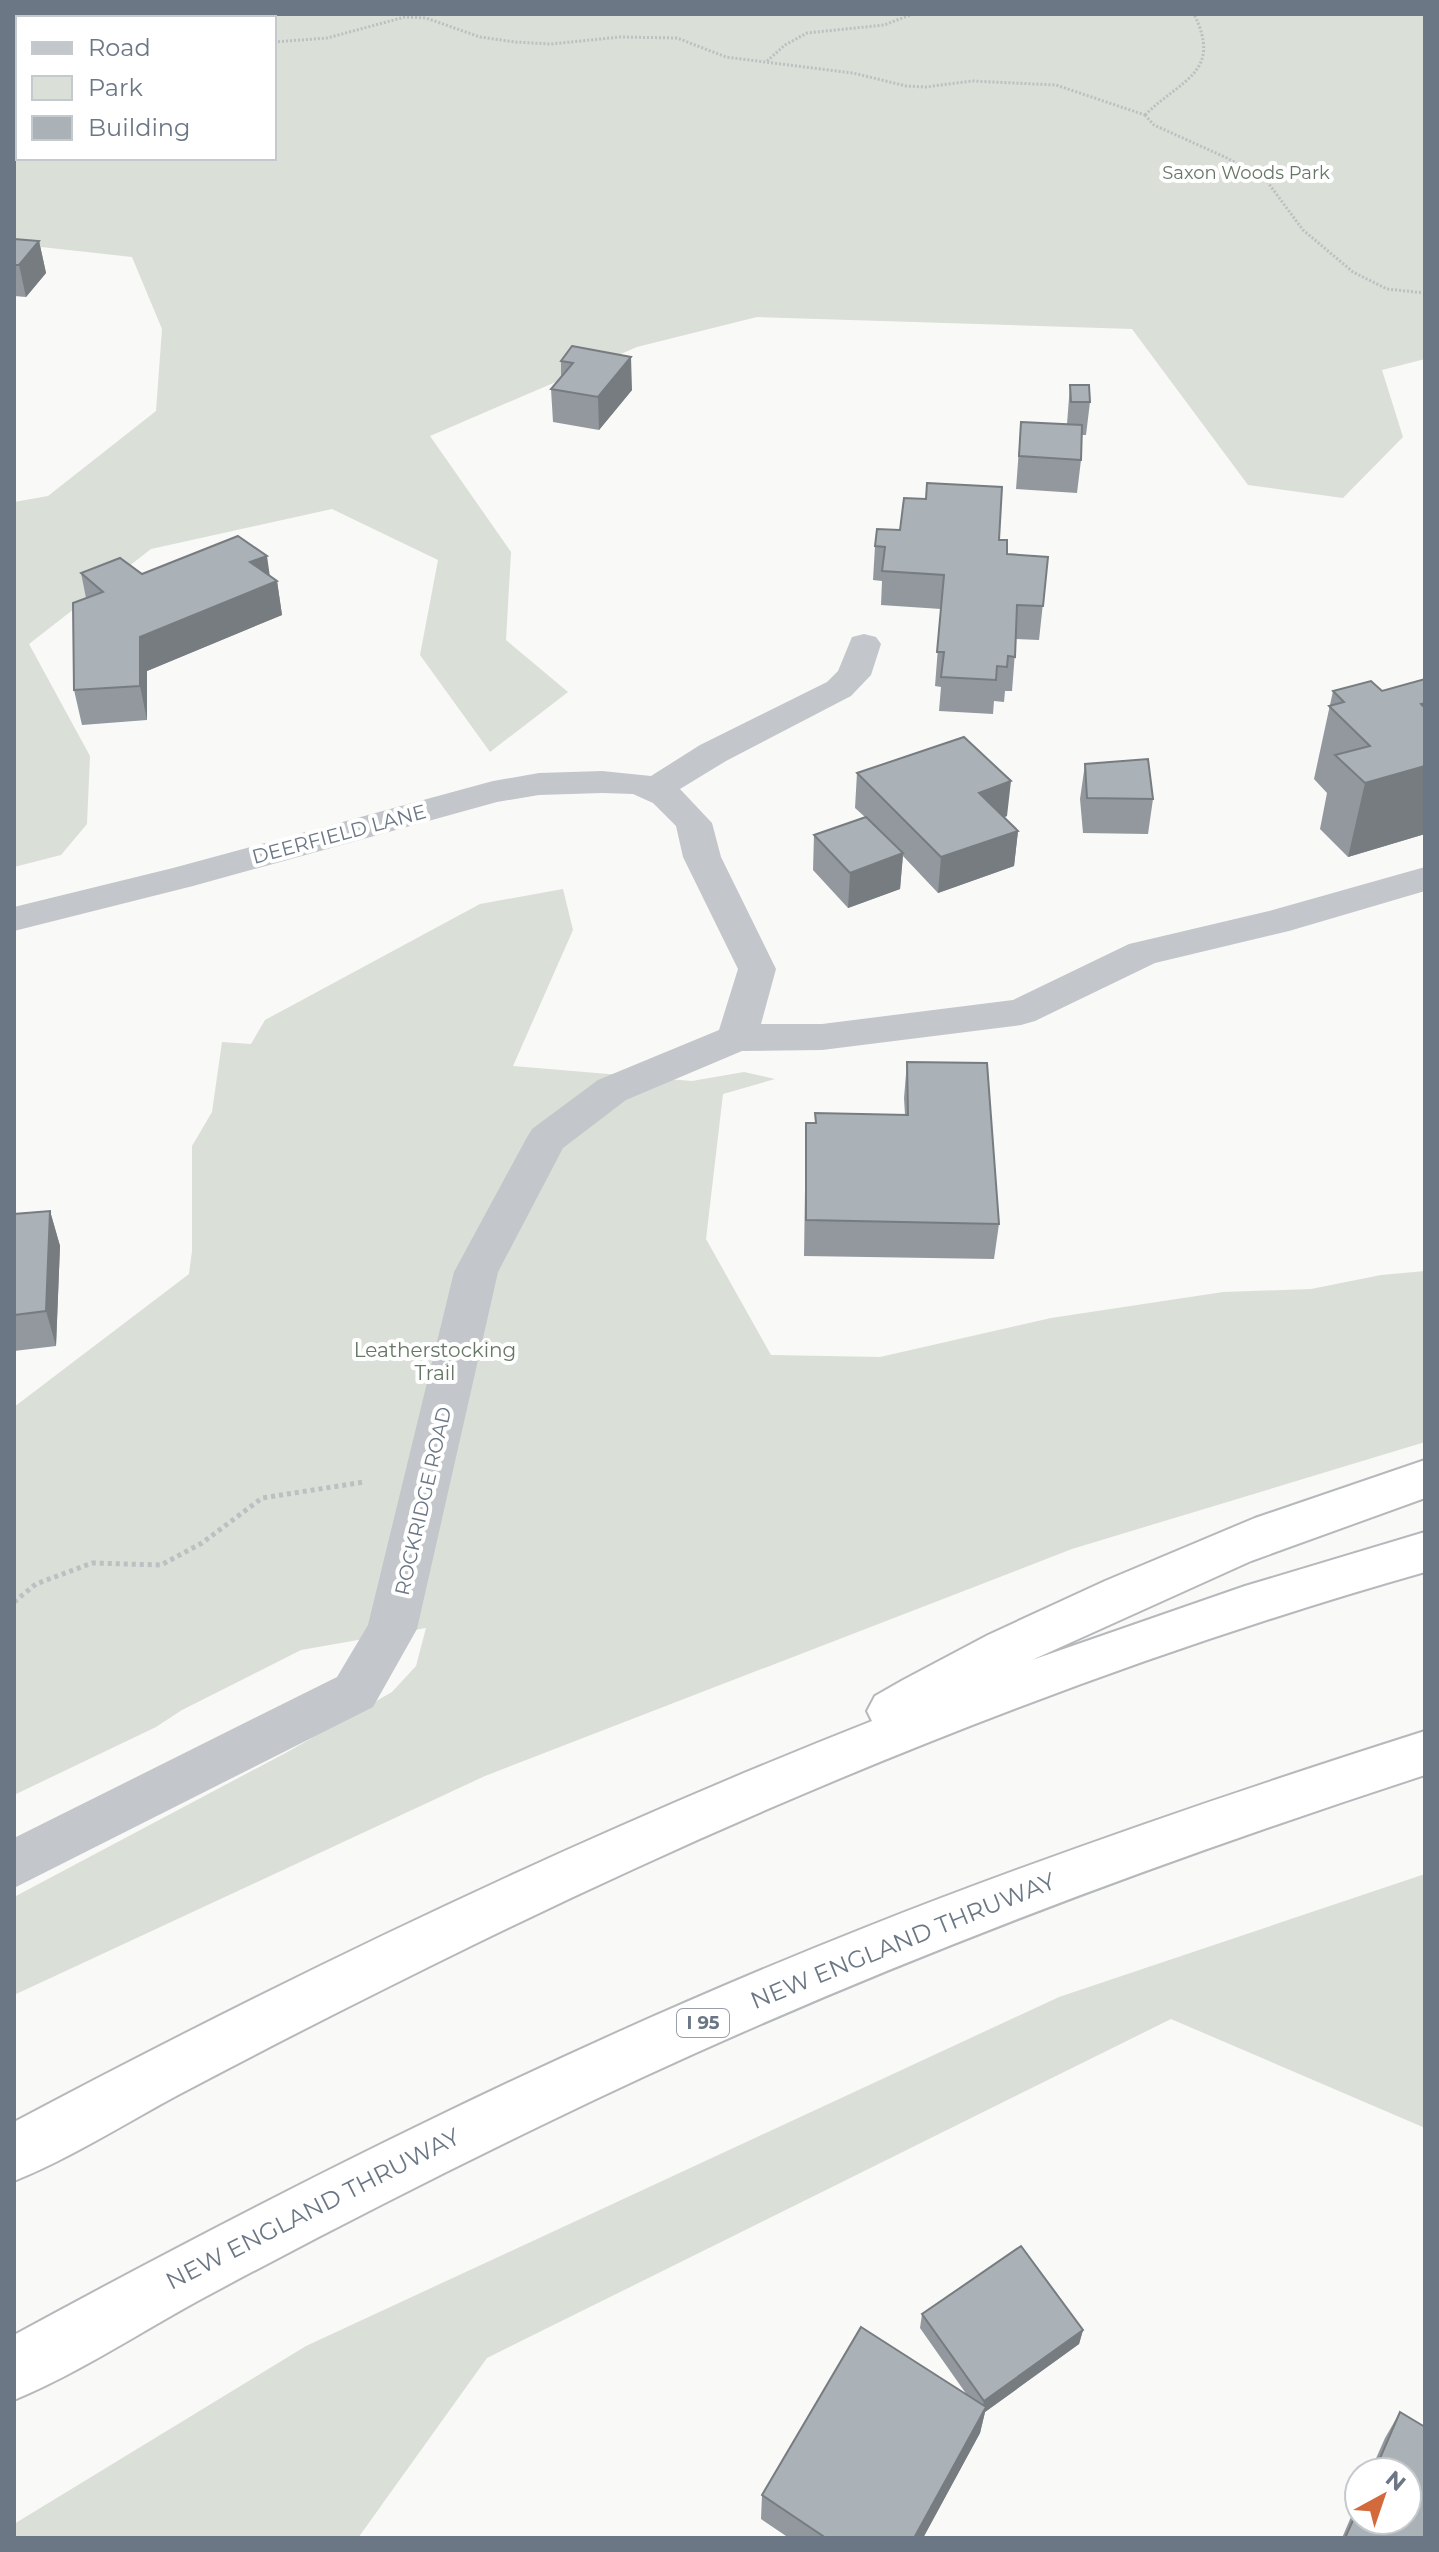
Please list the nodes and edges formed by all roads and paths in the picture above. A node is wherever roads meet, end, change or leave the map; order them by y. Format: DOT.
graph roads {
  1 [pos="913,14"];
  2 [pos="1194,14"];
  3 [pos="276,42"];
  4 [pos="767,61"];
  5 [pos="1145,115"];
  6 [pos="1425,293"];
  7 [pos="864,644"];
  8 [pos="660,792"];
  9 [pos="1425,879"];
  10 [pos="14,919"];
  11 [pos="737,1038"];
  12 [pos="375,1479"];
  13 [pos="1425,1479"];
  14 [pos="1425,1552"];
  15 [pos="14,1602"];
  16 [pos="1425,1753"];
  17 [pos="773,1784"];
  18 [pos="14,1864"];
  19 [pos="14,2153"];
  20 [pos="14,2369"];
  1 -- 4 [label="path"];
  2 -- 5 [label="path"];
  3 -- 4 [label="path"];
  4 -- 5 [label="path"];
  5 -- 6 [label="path"];
  7 -- 8 [label="street"];
  8 -- 10 [label="street, DEERFIELD LANE"];
  8 -- 11 [label="street"];
  9 -- 11 [label="street"];
  11 -- 18 [label="street, ROCKRIDGE ROAD"];
  12 -- 15 [label="path"];
  13 -- 17 [label="highway"];
  14 -- 17 [label="highway"];
  16 -- 20 [label="highway, NEW ENGLAND THRUWAY / I 95"];
  17 -- 19 [label="highway"];
}
